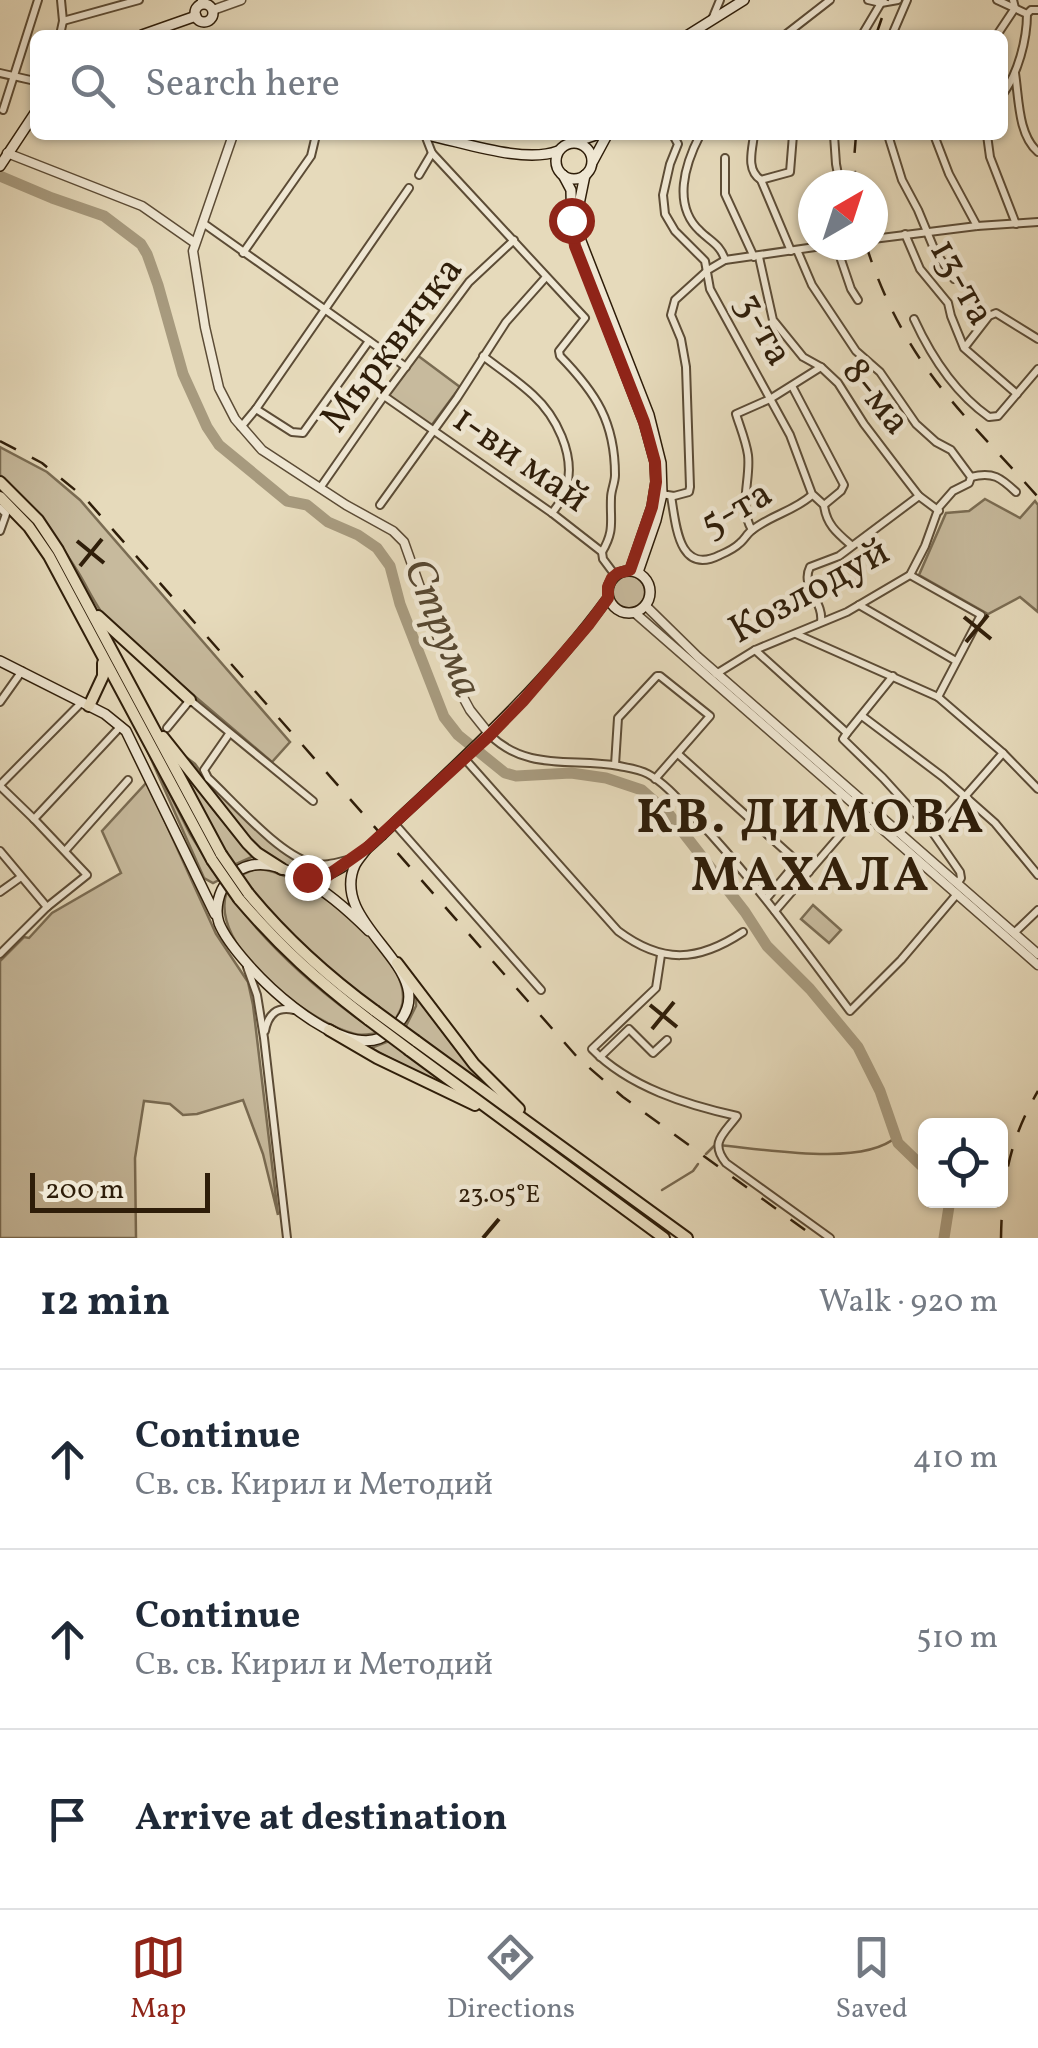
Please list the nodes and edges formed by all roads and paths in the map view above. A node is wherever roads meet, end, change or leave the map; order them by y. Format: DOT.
graph roads {
  1 [pos="38,0"];
  2 [pos="61,0"];
  3 [pos="139,0"];
  4 [pos="241,0"];
  5 [pos="720,0"];
  6 [pos="744,0"];
  7 [pos="830,0"];
  8 [pos="868,0"];
  9 [pos="898,0"];
  10 [pos="907,0"];
  11 [pos="997,0"];
  12 [pos="201,2"];
  13 [pos="119,3"];
  14 [pos="881,3"];
  15 [pos="1014,4"];
  16 [pos="213,10"];
  17 [pos="1038,10"];
  18 [pos="1027,14"];
  19 [pos="196,16"];
  20 [pos="713,18"];
  21 [pos="63,21"];
  22 [pos="206,22"];
  23 [pos="61,30"];
  24 [pos="156,30"];
  25 [pos="208,30"];
  26 [pos="695,30"];
  27 [pos="792,30"];
  28 [pos="865,30"];
  29 [pos="894,30"];
  30 [pos="1001,30"];
  31 [pos="0,72"];
  32 [pos="1015,72"];
  33 [pos="16,77"];
  34 [pos="30,80"];
  35 [pos="1008,85"];
  36 [pos="3,110"];
  37 [pos="30,120"];
  38 [pos="231,140"];
  39 [pos="315,140"];
  40 [pos="428,140"];
  41 [pos="450,140"];
  42 [pos="581,140"];
  43 [pos="605,140"];
  44 [pos="676,140"];
  45 [pos="698,140"];
  46 [pos="754,140"];
  47 [pos="792,140"];
  48 [pos="834,140"];
  49 [pos="890,140"];
  50 [pos="935,140"];
  51 [pos="988,140"];
  52 [pos="575,142"];
  53 [pos="558,151"];
  54 [pos="1038,152"];
  55 [pos="432,153"];
  56 [pos="532,154"];
  57 [pos="3,157"];
  58 [pos="726,158"];
  59 [pos="592,163"];
  60 [pos="837,170"];
  61 [pos="561,173"];
  62 [pos="418,174"];
  63 [pos="585,175"];
  64 [pos="761,180"];
  65 [pos="409,188"];
  66 [pos="1038,222"];
  67 [pos="203,223"];
  68 [pos="1016,224"];
  69 [pos="977,226"];
  70 [pos="926,233"];
  71 [pos="905,234"];
  72 [pos="888,237"];
  73 [pos="514,240"];
  74 [pos="195,242"];
  75 [pos="798,250"];
  76 [pos="794,251"];
  77 [pos="243,252"];
  78 [pos="757,257"];
  79 [pos="725,260"];
  80 [pos="838,260"];
  81 [pos="706,272"];
  82 [pos="546,277"];
  83 [pos="954,279"];
  84 [pos="858,300"];
  85 [pos="325,310"];
  86 [pos="914,319"];
  87 [pos="1038,339"];
  88 [pos="369,341"];
  89 [pos="964,348"];
  90 [pos="483,356"];
  91 [pos="406,367"];
  92 [pos="822,367"];
  93 [pos="1038,369"];
  94 [pos="792,386"];
  95 [pos="1017,394"];
  96 [pos="384,396"];
  97 [pos="770,399"];
  98 [pos="256,409"];
  99 [pos="241,427"];
  100 [pos="432,431"];
  101 [pos="971,477"];
  102 [pos="0,482"];
  103 [pos="320,488"];
  104 [pos="1016,492"];
  105 [pos="662,494"];
  106 [pos="812,494"];
  107 [pos="920,496"];
  108 [pos="0,497"];
  109 [pos="824,505"];
  110 [pos="380,506"];
  111 [pos="938,510"];
  112 [pos="3,511"];
  113 [pos="552,513"];
  114 [pos="752,530"];
  115 [pos="0,531"];
  116 [pos="851,545"];
  117 [pos="602,552"];
  118 [pos="634,572"];
  119 [pos="910,574"];
  120 [pos="615,575"];
  121 [pos="608,598"];
  122 [pos="87,602"];
  123 [pos="859,605"];
  124 [pos="646,606"];
  125 [pos="616,610"];
  126 [pos="635,613"];
  127 [pos="589,624"];
  128 [pos="820,624"];
  129 [pos="795,634"];
  130 [pos="94,639"];
  131 [pos="755,650"];
  132 [pos="0,661"];
  133 [pos="956,661"];
  134 [pos="22,671"];
  135 [pos="713,676"];
  136 [pos="892,676"];
  137 [pos="938,697"];
  138 [pos="190,700"];
  139 [pos="0,702"];
  140 [pos="86,704"];
  141 [pos="144,713"];
  142 [pos="862,716"];
  143 [pos="121,726"];
  144 [pos="168,728"];
  145 [pos="848,733"];
  146 [pos="229,734"];
  147 [pos="491,738"];
  148 [pos="1002,753"];
  149 [pos="678,754"];
  150 [pos="467,756"];
  151 [pos="615,765"];
  152 [pos="4,774"];
  153 [pos="656,779"];
  154 [pos="128,780"];
  155 [pos="0,786"];
  156 [pos="1038,789"];
  157 [pos="964,797"];
  158 [pos="313,801"];
  159 [pos="864,808"];
  160 [pos="34,819"];
  161 [pos="394,823"];
  162 [pos="933,832"];
  163 [pos="368,847"];
  164 [pos="0,850"];
  165 [pos="65,851"];
  166 [pos="216,857"];
  167 [pos="352,859"];
  168 [pos="797,862"];
  169 [pos="286,871"];
  170 [pos="809,872"];
  171 [pos="197,875"];
  172 [pos="1038,875"];
  173 [pos="21,877"];
  174 [pos="224,885"];
  175 [pos="957,889"];
  176 [pos="0,892"];
  177 [pos="766,900"];
  178 [pos="47,907"];
  179 [pos="1038,910"];
  180 [pos="775,912"];
  181 [pos="218,921"];
  182 [pos="370,930"];
  183 [pos="743,932"];
  184 [pos="1014,933"];
  185 [pos="0,954"];
  186 [pos="1038,954"];
  187 [pos="661,955"];
  188 [pos="245,962"];
  189 [pos="397,963"];
  190 [pos="1038,965"];
  191 [pos="541,990"];
  192 [pos="304,1015"];
  193 [pos="329,1030"];
  194 [pos="264,1038"];
  195 [pos="667,1040"];
  196 [pos="412,1045"];
  197 [pos="600,1058"];
  198 [pos="498,1116"];
  199 [pos="552,1140"];
  200 [pos="288,1238"];
  201 [pos="664,1238"];
  202 [pos="688,1238"];
  203 [pos="830,1238"];
  1 -- 33 [label="street"];
  2 -- 21 [label="street"];
  3 -- 13 [label="street"];
  4 -- 16 [label="street"];
  5 -- 20 [label="street"];
  6 -- 20 [label="main road"];
  7 -- 27 [label="street"];
  8 -- 14 [label="street"];
  9 -- 14 [label="street"];
  10 -- 29 [label="street"];
  11 -- 15 [label="street"];
  12 -- 16 [label="main road"];
  12 -- 19 [label="main road"];
  13 -- 21 [label="street"];
  14 -- 28 [label="street"];
  15 -- 18 [label="street"];
  15 -- 30 [label="street"];
  16 -- 22 [label="main road"];
  17 -- 18 [label="street"];
  18 -- 32 [label="street"];
  19 -- 22 [label="main road"];
  19 -- 24 [label="main road"];
  20 -- 26 [label="main road"];
  21 -- 23 [label="street"];
  22 -- 25 [label="main road"];
  31 -- 33 [label="street"];
  32 -- 35 [label="street"];
  32 -- 54 [label="street"];
  33 -- 34 [label="street"];
  33 -- 36 [label="street"];
  37 -- 57 [label="main road"];
  38 -- 67 [label="street"];
  39 -- 77 [label="street"];
  40 -- 55 [label="street"];
  41 -- 56 [label="main road"];
  42 -- 52 [label="main road"];
  43 -- 59 [label="main road"];
  44 -- 81 [label="street, 3-та"];
  45 -- 79 [label="street"];
  46 -- 64 [label="street"];
  47 -- 64 [label="street"];
  48 -- 60 [label="street"];
  49 -- 70 [label="street"];
  50 -- 69 [label="street"];
  51 -- 68 [label="street"];
  52 -- 53 [label="main road"];
  52 -- 59 [label="main road"];
  53 -- 56 [label="main road"];
  53 -- 61 [label="main road"];
  55 -- 62 [label="street"];
  55 -- 73 [label="street"];
  56 -- 61 [label="main road"];
  57 -- 74 [label="street"];
  58 -- 78 [label="street, 8-ма"];
  59 -- 63 [label="main road"];
  61 -- 63 [label="main road"];
  61 -- 105 [label="main road"];
  63 -- 105 [label="main road"];
  64 -- 76 [label="street"];
  65 -- 85 [label="street"];
  66 -- 68 [label="street"];
  67 -- 74 [label="street"];
  67 -- 77 [label="street"];
  68 -- 69 [label="street"];
  69 -- 70 [label="street"];
  70 -- 71 [label="street"];
  70 -- 83 [label="street"];
  71 -- 72 [label="street"];
  71 -- 89 [label="street, 13-та"];
  73 -- 82 [label="street"];
  73 -- 91 [label="street, Мърквичка"];
  74 -- 99 [label="street"];
  75 -- 76 [label="street"];
  76 -- 78 [label="street"];
  76 -- 101 [label="street"];
  77 -- 85 [label="street"];
  78 -- 79 [label="street"];
  78 -- 92 [label="street, 8-ма"];
  79 -- 81 [label="street"];
  80 -- 84 [label="street"];
  81 -- 97 [label="street, 3-та"];
  81 -- 105 [label="street"];
  82 -- 90 [label="street"];
  82 -- 117 [label="street"];
  85 -- 88 [label="street"];
  85 -- 98 [label="street"];
  86 -- 95 [label="street"];
  87 -- 89 [label="street"];
  88 -- 91 [label="street"];
  88 -- 98 [label="street"];
  89 -- 95 [label="street, 13-та"];
  90 -- 100 [label="street"];
  90 -- 113 [label="street"];
  91 -- 96 [label="street, Мърквичка"];
  92 -- 94 [label="street"];
  92 -- 107 [label="street, 8-ма"];
  93 -- 95 [label="street"];
  94 -- 97 [label="street"];
  94 -- 109 [label="street"];
  96 -- 100 [label="street, 1-ви май"];
  96 -- 103 [label="street, Мърквичка"];
  97 -- 106 [label="street, 3-та"];
  97 -- 114 [label="street"];
  98 -- 99 [label="street"];
  99 -- 103 [label="street"];
  100 -- 110 [label="street"];
  100 -- 113 [label="street, 1-ви май"];
  101 -- 104 [label="street"];
  101 -- 111 [label="street, Козлодуй"];
  102 -- 122 [label="highway"];
  103 -- 147 [label="street"];
  105 -- 114 [label="street, 5-та"];
  105 -- 118 [label="main road"];
  106 -- 109 [label="street, 3-та"];
  106 -- 114 [label="street, 5-та"];
  107 -- 111 [label="street, 8-ма"];
  107 -- 116 [label="street"];
  108 -- 130 [label="highway"];
  109 -- 116 [label="street, 3-та"];
  111 -- 119 [label="street, Козлодуй"];
  112 -- 115 [label="street"];
  113 -- 117 [label="street, 1-ви май"];
  116 -- 128 [label="street"];
  117 -- 120 [label="street, 1-ви май"];
  118 -- 120 [label="main road"];
  118 -- 124 [label="main road"];
  119 -- 123 [label="street, Козлодуй"];
  119 -- 133 [label="street"];
  120 -- 121 [label="main road"];
  121 -- 125 [label="main road"];
  121 -- 127 [label="main road"];
  122 -- 138 [label="highway"];
  122 -- 141 [label="highway"];
  123 -- 128 [label="street, Козлодуй"];
  123 -- 133 [label="street"];
  124 -- 126 [label="main road"];
  124 -- 135 [label="street"];
  125 -- 126 [label="main road"];
  125 -- 127 [label="main road"];
  126 -- 135 [label="street"];
  127 -- 147 [label="main road"];
  128 -- 129 [label="street, Козлодуй"];
  129 -- 131 [label="street, Козлодуй"];
  129 -- 136 [label="street"];
  130 -- 140 [label="highway"];
  130 -- 166 [label="highway"];
  131 -- 135 [label="street, Козлодуй"];
  131 -- 145 [label="street"];
  132 -- 134 [label="main road"];
  133 -- 137 [label="street"];
  134 -- 139 [label="street"];
  134 -- 140 [label="main road"];
  135 -- 159 [label="street"];
  136 -- 137 [label="street"];
  136 -- 142 [label="street"];
  137 -- 148 [label="street"];
  138 -- 144 [label="street"];
  138 -- 146 [label="street"];
  140 -- 143 [label="main road"];
  140 -- 152 [label="street"];
  141 -- 166 [label="highway"];
  141 -- 169 [label="highway"];
  142 -- 145 [label="street"];
  142 -- 157 [label="street"];
  143 -- 160 [label="street"];
  143 -- 171 [label="main road"];
  145 -- 162 [label="street"];
  146 -- 158 [label="street"];
  146 -- 167 [label="street"];
  147 -- 150 [label="main road"];
  147 -- 151 [label="street"];
  148 -- 156 [label="street"];
  148 -- 157 [label="street"];
  149 -- 151 [label="street"];
  149 -- 153 [label="street"];
  149 -- 168 [label="street"];
  150 -- 161 [label="main road"];
  150 -- 187 [label="street"];
  151 -- 153 [label="street"];
  152 -- 155 [label="street"];
  153 -- 177 [label="street"];
  154 -- 165 [label="street"];
  155 -- 160 [label="street"];
  157 -- 162 [label="street"];
  157 -- 172 [label="street"];
  159 -- 170 [label="street"];
  159 -- 175 [label="street"];
  160 -- 165 [label="street"];
  161 -- 163 [label="main road"];
  161 -- 191 [label="street"];
  162 -- 175 [label="street"];
  163 -- 167 [label="main road"];
  163 -- 182 [label="main road"];
  164 -- 173 [label="street"];
  165 -- 178 [label="street"];
  166 -- 196 [label="highway, bridge"];
  167 -- 169 [label="main road"];
  168 -- 170 [label="street"];
  168 -- 177 [label="street"];
  169 -- 174 [label="main road"];
  169 -- 182 [label="main road"];
  170 -- 180 [label="street"];
  171 -- 174 [label="main road"];
  171 -- 181 [label="main road"];
  173 -- 176 [label="street"];
  173 -- 178 [label="street"];
  174 -- 181 [label="main road"];
  175 -- 180 [label="street"];
  175 -- 184 [label="street"];
  175 -- 190 [label="street"];
  177 -- 180 [label="street"];
  178 -- 185 [label="street"];
  179 -- 184 [label="street"];
  181 -- 188 [label="main road"];
  182 -- 189 [label="main road"];
  183 -- 187 [label="street"];
  184 -- 186 [label="street"];
  187 -- 197 [label="street"];
  188 -- 192 [label="main road"];
  188 -- 194 [label="street"];
  189 -- 193 [label="main road"];
  189 -- 199 [label="highway"];
  192 -- 193 [label="main road"];
  192 -- 194 [label="street"];
  193 -- 198 [label="highway"];
  194 -- 200 [label="street"];
  195 -- 197 [label="street"];
  196 -- 198 [label="highway"];
  196 -- 199 [label="highway"];
  197 -- 203 [label="street"];
  198 -- 201 [label="highway"];
  199 -- 202 [label="highway"];
}
